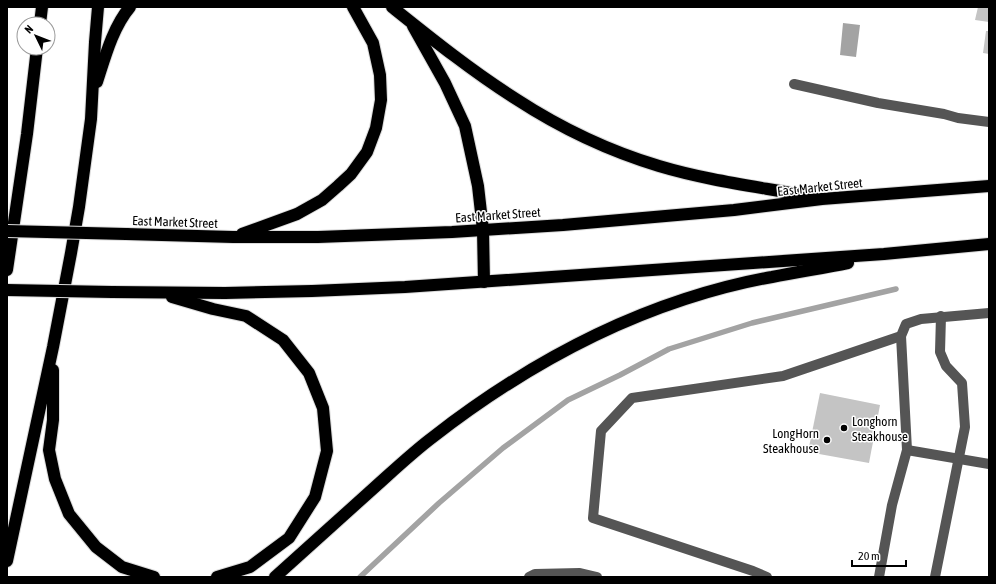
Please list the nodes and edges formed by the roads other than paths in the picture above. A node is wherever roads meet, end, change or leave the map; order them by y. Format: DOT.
graph roads {
  1 [pos="98,7"];
  2 [pos="130,7"];
  3 [pos="353,7"];
  4 [pos="392,7"];
  5 [pos="411,22"];
  6 [pos="36,56"];
  7 [pos="794,84"];
  8 [pos="92,102"];
  9 [pos="989,122"];
  10 [pos="989,186"];
  11 [pos="822,199"];
  12 [pos="483,230"];
  13 [pos="7,231"];
  14 [pos="233,237"];
  15 [pos="989,244"];
  16 [pos="884,254"];
  17 [pos="7,270"];
  18 [pos="484,282"];
  19 [pos="7,290"];
  20 [pos="157,293"];
  21 [pos="989,313"];
  22 [pos="941,316"];
  23 [pos="901,336"];
  24 [pos="53,347"];
  25 [pos="907,450"];
  26 [pos="959,459"];
  27 [pos="989,464"];
  28 [pos="7,561"];
  29 [pos="154,577"];
  30 [pos="217,577"];
  31 [pos="275,577"];
  32 [pos="529,577"];
  33 [pos="597,577"];
  34 [pos="766,577"];
  35 [pos="879,577"];
  36 [pos="935,577"];
  1 -- 8 [label="highway"];
  2 -- 8 [label="highway"];
  3 -- 14 [label="highway"];
  4 -- 5 [label="highway"];
  5 -- 11 [label="highway"];
  5 -- 12 [label="highway"];
  6 -- 17 [label="highway"];
  7 -- 9 [label="lane"];
  8 -- 24 [label="highway"];
  10 -- 11 [label="highway, East Market Street"];
  11 -- 12 [label="highway, East Market Street"];
  12 -- 14 [label="highway, East Market Street"];
  12 -- 18 [label="highway"];
  13 -- 14 [label="highway, East Market Street, bridge"];
  15 -- 16 [label="highway"];
  16 -- 18 [label="highway"];
  16 -- 31 [label="highway"];
  18 -- 20 [label="highway"];
  19 -- 20 [label="highway, bridge"];
  20 -- 30 [label="highway"];
  21 -- 22 [label="lane"];
  22 -- 23 [label="lane"];
  22 -- 26 [label="lane"];
  23 -- 25 [label="lane"];
  23 -- 34 [label="lane"];
  24 -- 28 [label="highway"];
  24 -- 29 [label="highway"];
  25 -- 26 [label="lane"];
  25 -- 35 [label="lane"];
  26 -- 27 [label="lane"];
  26 -- 36 [label="lane"];
  32 -- 33 [label="lane"];
}
